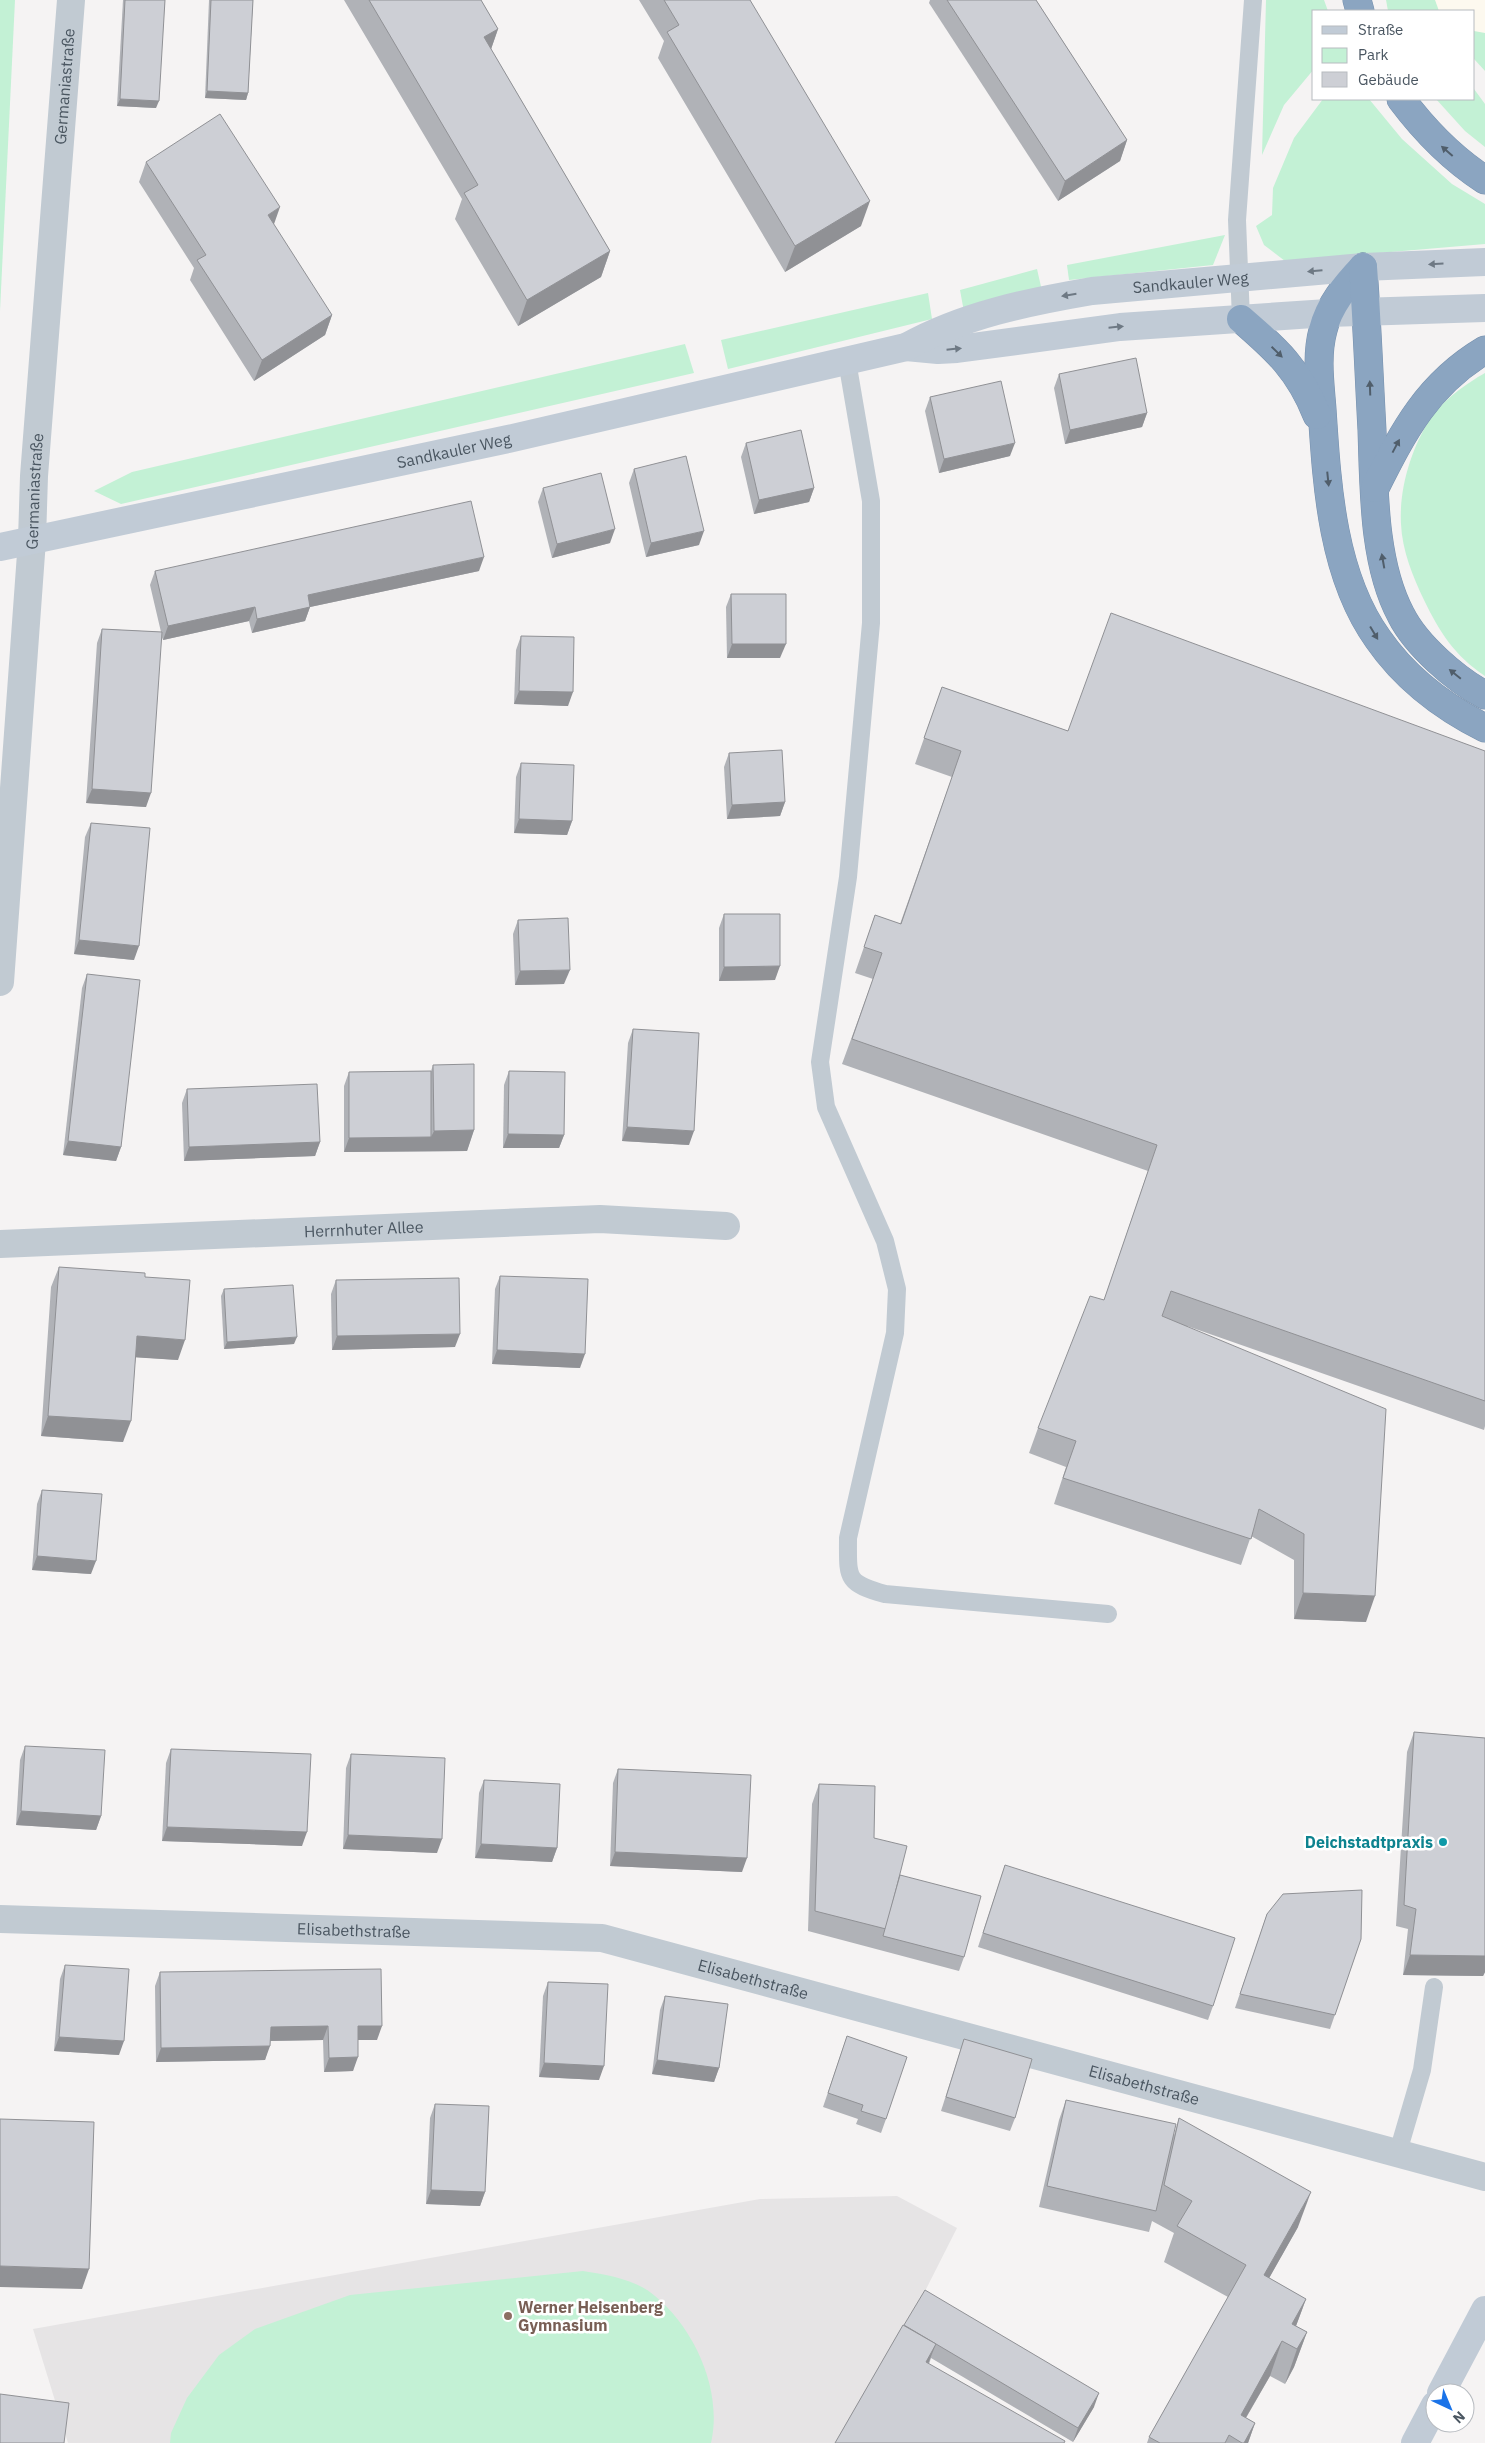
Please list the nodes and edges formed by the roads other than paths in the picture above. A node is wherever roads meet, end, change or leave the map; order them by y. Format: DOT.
graph roads {
  1 [pos="71,0"];
  2 [pos="1252,0"];
  3 [pos="1402,100"];
  4 [pos="1485,180"];
  5 [pos="1485,262"];
  6 [pos="1364,267"];
  7 [pos="1240,278"];
  8 [pos="1485,308"];
  9 [pos="1366,313"];
  10 [pos="1328,314"];
  11 [pos="1241,319"];
  12 [pos="906,347"];
  13 [pos="1485,350"];
  14 [pos="847,361"];
  15 [pos="1323,431"];
  16 [pos="1374,489"];
  17 [pos="32,540"];
  18 [pos="0,547"];
  19 [pos="1485,695"];
  20 [pos="1485,728"];
  21 [pos="7,797"];
  22 [pos="0,982"];
  23 [pos="726,1226"];
  24 [pos="0,1244"];
  25 [pos="1108,1614"];
  26 [pos="0,1919"];
  27 [pos="1434,1987"];
  28 [pos="1398,2152"];
  29 [pos="1485,2177"];
  30 [pos="1485,2310"];
  31 [pos="1447,2383"];
  32 [pos="1425,2424"];
  33 [pos="1415,2443"];
  1 -- 17 [label="street, Germaniastraße"];
  2 -- 7 [label="lane"];
  4 -- 3 [label="highway, one-way"];
  5 -- 6 [label="street, Sandkauler Weg, one-way"];
  6 -- 7 [label="street, Sandkauler Weg, one-way"];
  6 -- 9 [label="highway"];
  6 -- 10 [label="highway"];
  7 -- 11 [label="lane"];
  7 -- 12 [label="street, Sandkauler Weg, one-way"];
  8 -- 9 [label="street, Sandkauler Weg"];
  9 -- 10 [label="street, Sandkauler Weg"];
  16 -- 9 [label="highway, one-way"];
  10 -- 11 [label="street, Sandkauler Weg"];
  10 -- 15 [label="highway"];
  12 -- 11 [label="street, Sandkauler Weg, one-way"];
  11 -- 15 [label="highway, one-way"];
  12 -- 14 [label="street, Sandkauler Weg"];
  16 -- 13 [label="highway, one-way"];
  14 -- 17 [label="street, Sandkauler Weg"];
  14 -- 25 [label="lane"];
  15 -- 20 [label="highway, one-way"];
  19 -- 16 [label="highway, one-way"];
  17 -- 18 [label="street, Sandkauler Weg"];
  17 -- 21 [label="street, Germaniastraße"];
  21 -- 22 [label="street, Germaniastraße"];
  23 -- 24 [label="street, Herrnhuter Allee"];
  26 -- 28 [label="street, Elisabethstraße"];
  27 -- 28 [label="lane"];
  28 -- 29 [label="street, Elisabethstraße"];
  30 -- 31 [label="street"];
  32 -- 33 [label="street"];
}
